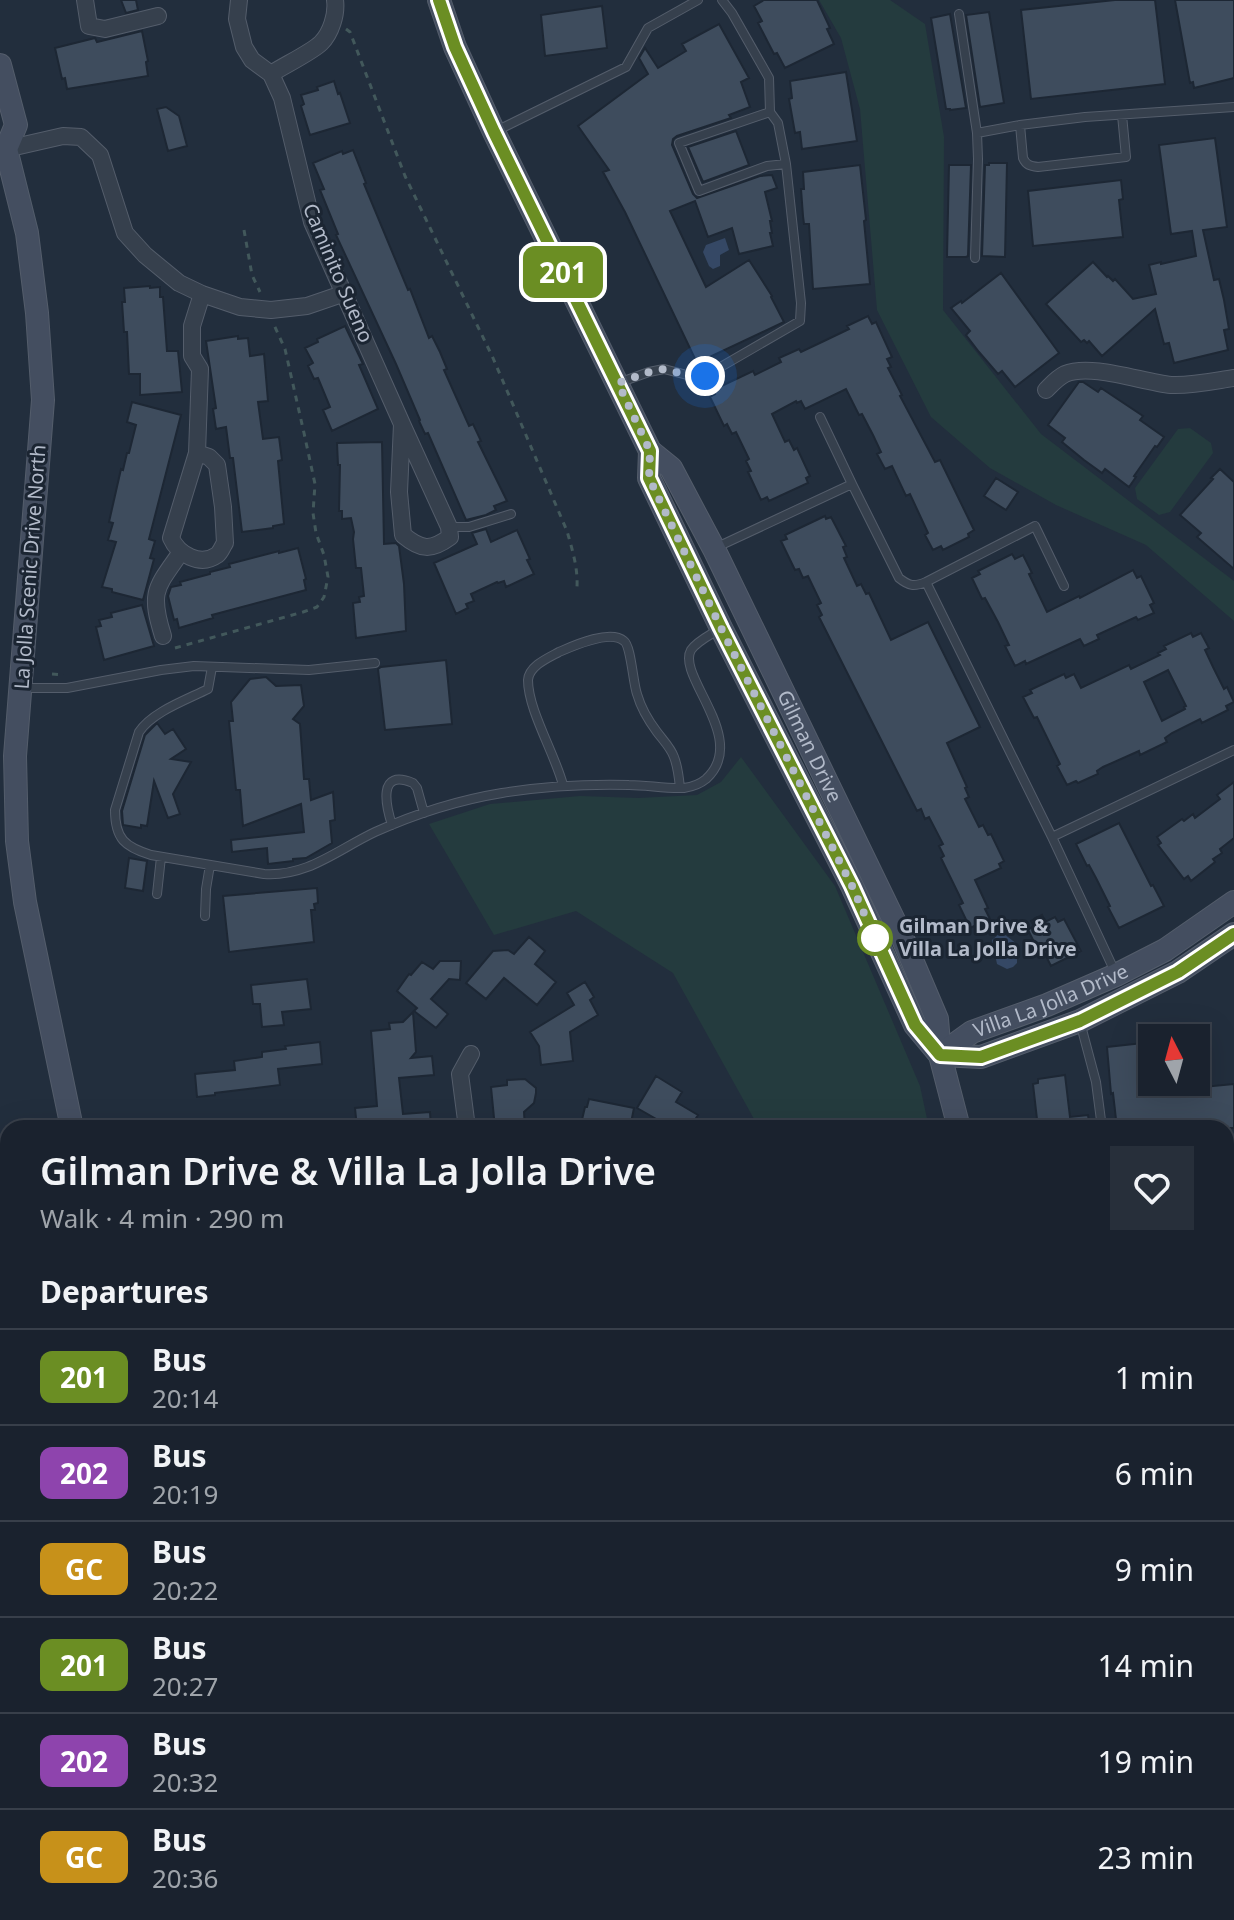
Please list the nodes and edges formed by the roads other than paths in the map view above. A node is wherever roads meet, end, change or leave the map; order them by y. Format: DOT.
graph roads {
  1 [pos="85,0"];
  2 [pos="239,0"];
  3 [pos="335,0"];
  4 [pos="439,0"];
  5 [pos="698,0"];
  6 [pos="722,0"];
  7 [pos="959,14"];
  8 [pos="158,16"];
  9 [pos="0,65"];
  10 [pos="271,74"];
  11 [pos="1234,107"];
  12 [pos="770,112"];
  13 [pos="1122,115"];
  14 [pos="1020,125"];
  15 [pos="494,132"];
  16 [pos="977,133"];
  17 [pos="3,146"];
  18 [pos="786,164"];
  19 [pos="975,258"];
  20 [pos="345,293"];
  21 [pos="202,294"];
  22 [pos="1234,378"];
  23 [pos="618,383"];
  24 [pos="1046,390"];
  25 [pos="820,417"];
  26 [pos="402,424"];
  27 [pos="650,451"];
  28 [pos="197,453"];
  29 [pos="852,484"];
  30 [pos="511,514"];
  31 [pos="449,527"];
  32 [pos="714,549"];
  33 [pos="181,552"];
  34 [pos="926,582"];
  35 [pos="1064,586"];
  36 [pos="721,628"];
  37 [pos="167,642"];
  38 [pos="375,663"];
  39 [pos="212,667"];
  40 [pos="20,688"];
  41 [pos="1234,750"];
  42 [pos="563,785"];
  43 [pos="680,788"];
  44 [pos="424,813"];
  45 [pos="392,825"];
  46 [pos="1052,837"];
  47 [pos="161,857"];
  48 [pos="210,865"];
  49 [pos="157,894"];
  50 [pos="1234,902"];
  51 [pos="205,916"];
  52 [pos="1234,934"];
  53 [pos="1116,975"];
  54 [pos="1080,1021"];
  55 [pos="471,1054"];
  56 [pos="940,1055"];
  57 [pos="70,1120"];
  58 [pos="466,1120"];
  59 [pos="957,1120"];
  60 [pos="1101,1120"];
  1 -- 8 [label="street"];
  2 -- 10 [label="street"];
  3 -- 10 [label="street"];
  4 -- 15 [label="main road, Gilman Drive"];
  5 -- 15 [label="lane"];
  6 -- 12 [label="lane"];
  7 -- 16 [label="lane"];
  9 -- 17 [label="main road, La Jolla Scenic Drive North"];
  10 -- 20 [label="street, Caminito Sueno"];
  11 -- 13 [label="lane"];
  12 -- 18 [label="lane"];
  12 -- 18 [label="lane"];
  13 -- 14 [label="lane"];
  13 -- 14 [label="lane"];
  14 -- 16 [label="lane"];
  15 -- 23 [label="main road, Gilman Drive"];
  16 -- 19 [label="lane"];
  17 -- 21 [label="street"];
  17 -- 40 [label="main road, La Jolla Scenic Drive North"];
  18 -- 23 [label="lane"];
  20 -- 21 [label="street"];
  20 -- 26 [label="street, Caminito Sueno"];
  21 -- 28 [label="street"];
  22 -- 24 [label="street"];
  23 -- 27 [label="main road, Gilman Drive"];
  25 -- 29 [label="lane"];
  26 -- 31 [label="street, Caminito Sueno"];
  26 -- 31 [label="street, Caminito Sueno"];
  27 -- 32 [label="main road, Gilman Drive"];
  27 -- 36 [label="main road, Gilman Drive"];
  28 -- 33 [label="street"];
  28 -- 33 [label="street"];
  29 -- 32 [label="lane"];
  29 -- 34 [label="lane"];
  30 -- 31 [label="lane"];
  32 -- 56 [label="main road, Gilman Drive"];
  33 -- 37 [label="street"];
  34 -- 35 [label="lane"];
  34 -- 46 [label="lane"];
  36 -- 43 [label="lane"];
  36 -- 56 [label="main road, Gilman Drive"];
  38 -- 39 [label="lane"];
  39 -- 40 [label="lane"];
  39 -- 47 [label="lane"];
  40 -- 57 [label="main road, La Jolla Scenic Drive North"];
  41 -- 46 [label="lane"];
  42 -- 43 [label="lane"];
  42 -- 43 [label="lane"];
  42 -- 44 [label="lane"];
  44 -- 45 [label="lane"];
  44 -- 45 [label="lane"];
  45 -- 48 [label="lane"];
  46 -- 53 [label="lane"];
  47 -- 48 [label="lane"];
  47 -- 49 [label="lane"];
  48 -- 51 [label="lane"];
  50 -- 53 [label="main road, Villa La Jolla Drive"];
  52 -- 54 [label="main road, Villa La Jolla Drive"];
  53 -- 56 [label="main road, Villa La Jolla Drive"];
  54 -- 56 [label="main road, Villa La Jolla Drive"];
  54 -- 60 [label="lane"];
  55 -- 58 [label="street"];
  56 -- 59 [label="main road, Gilman Drive"];
}
